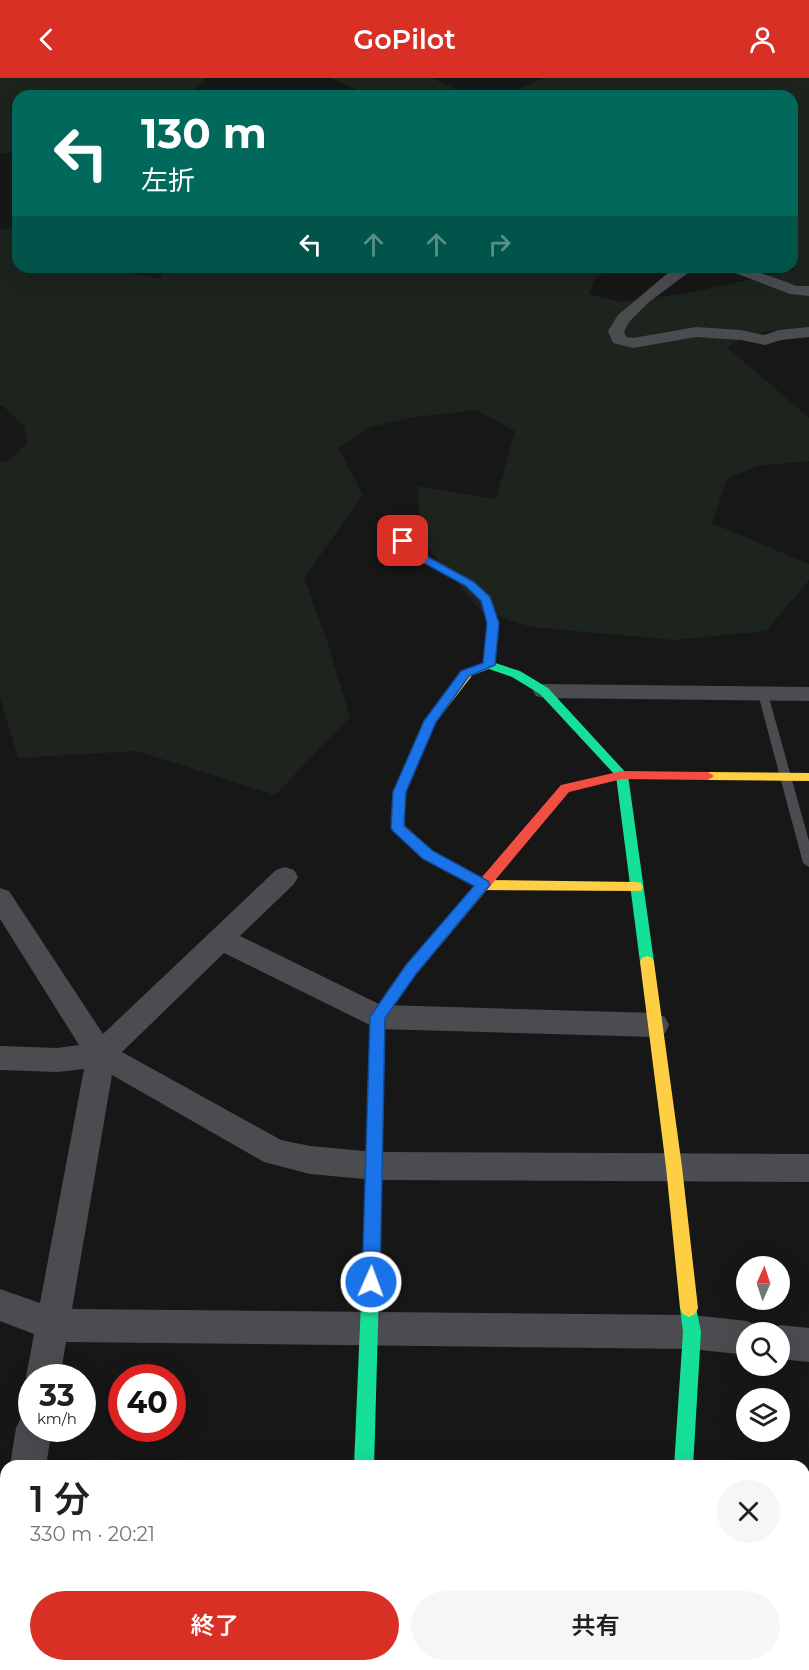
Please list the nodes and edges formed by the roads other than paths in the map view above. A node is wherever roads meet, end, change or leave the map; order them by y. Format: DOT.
graph roads {
  1 [pos="677,273"];
  2 [pos="748,273"];
  3 [pos="809,291"];
  4 [pos="809,332"];
  5 [pos="765,340"];
  6 [pos="809,349"];
  7 [pos="403,541"];
  8 [pos="489,665"];
  9 [pos="544,691"];
  10 [pos="762,694"];
  11 [pos="809,694"];
  12 [pos="622,775"];
  13 [pos="785,777"];
  14 [pos="809,777"];
  15 [pos="809,863"];
  16 [pos="285,877"];
  17 [pos="483,885"];
  18 [pos="636,887"];
  19 [pos="0,898"];
  20 [pos="221,939"];
  21 [pos="378,1017"];
  22 [pos="656,1025"];
  23 [pos="101,1054"];
  24 [pos="0,1058"];
  25 [pos="375,1166"];
  26 [pos="674,1167"];
  27 [pos="809,1168"];
  28 [pos="0,1305"];
  29 [pos="53,1325"];
  30 [pos="369,1328"];
  31 [pos="692,1332"];
  32 [pos="736,1337"];
  33 [pos="790,1343"];
  34 [pos="809,1345"];
  35 [pos="46,1364"];
  36 [pos="32,1442"];
  37 [pos="29,1460"];
  38 [pos="364,1460"];
  39 [pos="683,1460"];
  1 -- 5 [label="street"];
  2 -- 3 [label="street"];
  4 -- 5 [label="street"];
  5 -- 6 [label="street"];
  7 -- 8 [label="lane"];
  8 -- 9 [label="street"];
  8 -- 17 [label="street"];
  9 -- 10 [label="street"];
  9 -- 12 [label="street"];
  10 -- 11 [label="street"];
  10 -- 13 [label="lane"];
  12 -- 13 [label="street"];
  12 -- 17 [label="street"];
  12 -- 18 [label="street"];
  13 -- 14 [label="street"];
  13 -- 15 [label="lane"];
  16 -- 20 [label="street"];
  17 -- 18 [label="street"];
  17 -- 21 [label="street"];
  18 -- 22 [label="street"];
  19 -- 23 [label="street"];
  20 -- 21 [label="street"];
  20 -- 23 [label="street"];
  21 -- 22 [label="street"];
  21 -- 25 [label="street"];
  22 -- 26 [label="street"];
  23 -- 24 [label="street"];
  23 -- 25 [label="street"];
  23 -- 29 [label="street"];
  25 -- 26 [label="street"];
  25 -- 30 [label="street"];
  26 -- 27 [label="street"];
  26 -- 31 [label="street"];
  28 -- 29 [label="street"];
  29 -- 30 [label="street"];
  29 -- 35 [label="street"];
  30 -- 31 [label="street"];
  30 -- 38 [label="street"];
  31 -- 32 [label="street"];
  31 -- 39 [label="street"];
  33 -- 34 [label="street"];
  36 -- 37 [label="street"];
}
